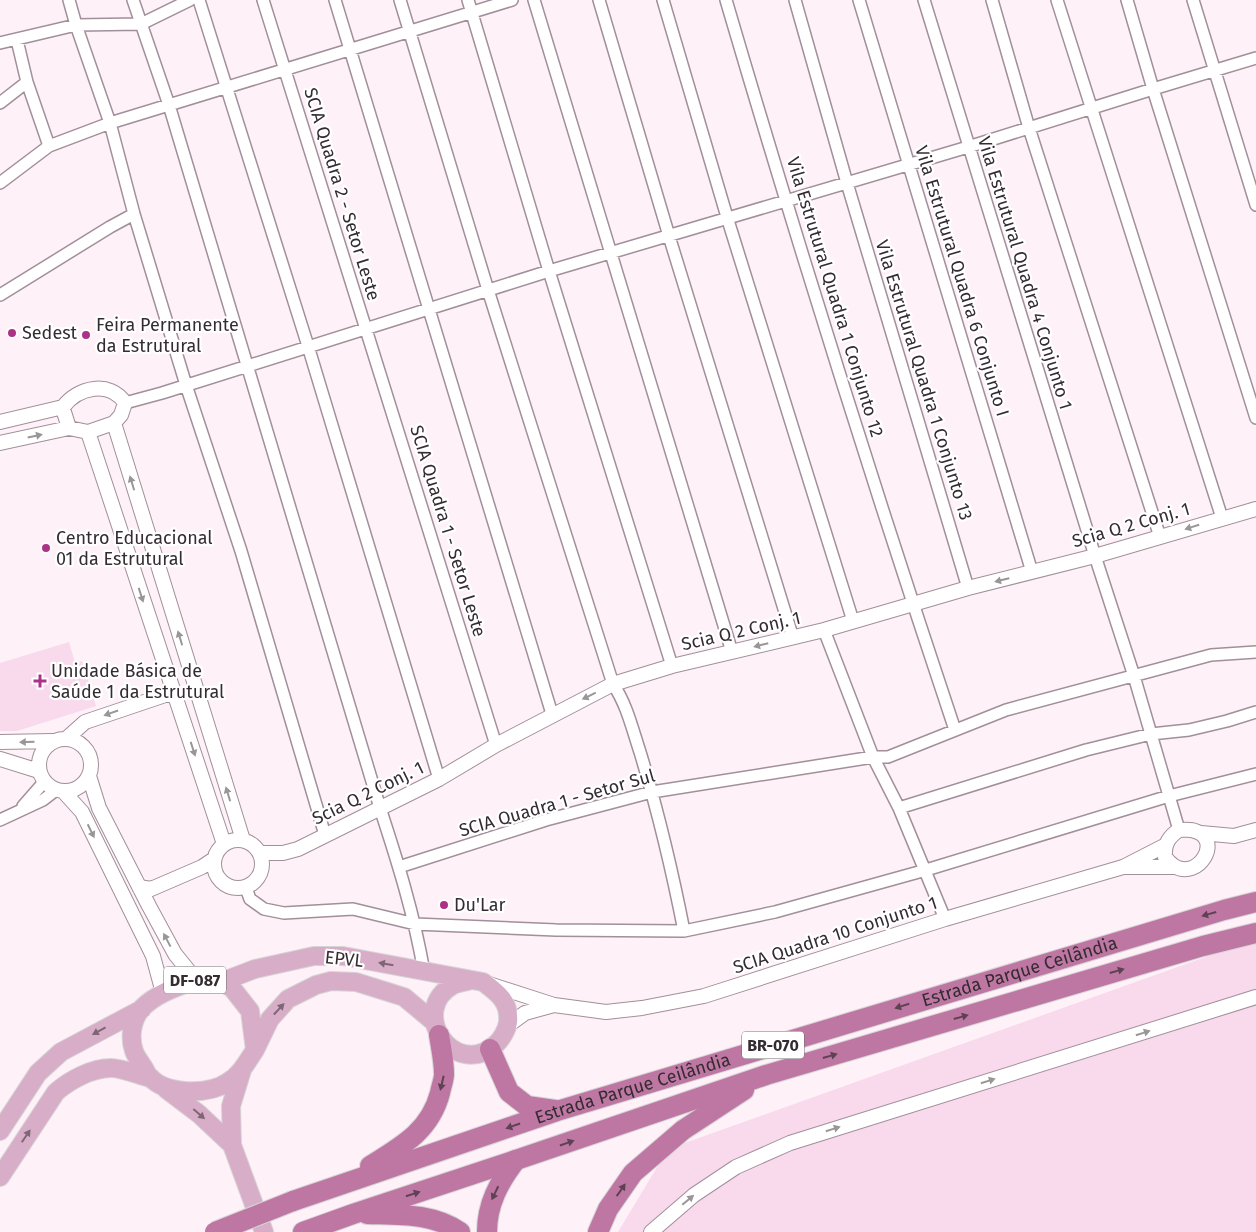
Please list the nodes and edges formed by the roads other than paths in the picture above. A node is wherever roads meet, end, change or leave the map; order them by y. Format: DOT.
graph roads {
  1 [pos="69,0"];
  2 [pos="133,0"];
  3 [pos="190,0"];
  4 [pos="199,0"];
  5 [pos="263,0"];
  6 [pos="335,0"];
  7 [pos="400,0"];
  8 [pos="468,0"];
  9 [pos="512,0"];
  10 [pos="534,0"];
  11 [pos="599,0"];
  12 [pos="663,0"];
  13 [pos="726,0"];
  14 [pos="795,0"];
  15 [pos="859,0"];
  16 [pos="924,0"];
  17 [pos="992,0"];
  18 [pos="1057,0"];
  19 [pos="1127,0"];
  20 [pos="1194,0"];
  21 [pos="472,13"];
  22 [pos="141,24"];
  23 [pos="76,25"];
  24 [pos="410,32"];
  25 [pos="17,40"];
  26 [pos="0,44"];
  27 [pos="350,49"];
  28 [pos="1256,58"];
  29 [pos="285,70"];
  30 [pos="1214,70"];
  31 [pos="27,82"];
  32 [pos="226,88"];
  33 [pos="1153,89"];
  34 [pos="0,103"];
  35 [pos="169,105"];
  36 [pos="1091,108"];
  37 [pos="110,123"];
  38 [pos="1029,128"];
  39 [pos="49,146"];
  40 [pos="968,147"];
  41 [pos="908,164"];
  42 [pos="847,182"];
  43 [pos="0,183"];
  44 [pos="785,200"];
  45 [pos="1256,205"];
  46 [pos="134,214"];
  47 [pos="727,217"];
  48 [pos="669,236"];
  49 [pos="610,252"];
  50 [pos="548,271"];
  51 [pos="488,290"];
  52 [pos="0,295"];
  53 [pos="429,310"];
  54 [pos="366,328"];
  55 [pos="308,346"];
  56 [pos="247,365"];
  57 [pos="186,385"];
  58 [pos="125,403"];
  59 [pos="63,407"];
  60 [pos="1256,418"];
  61 [pos="0,422"];
  62 [pos="114,423"];
  63 [pos="69,428"];
  64 [pos="88,432"];
  65 [pos="0,444"];
  66 [pos="1256,509"];
  67 [pos="1222,518"];
  68 [pos="1160,537"];
  69 [pos="1094,556"];
  70 [pos="1032,572"];
  71 [pos="968,588"];
  72 [pos="913,604"];
  73 [pos="853,621"];
  74 [pos="824,630"];
  75 [pos="793,638"];
  76 [pos="732,652"];
  77 [pos="1256,652"];
  78 [pos="672,666"];
  79 [pos="1134,676"];
  80 [pos="613,684"];
  81 [pos="174,692"];
  82 [pos="1256,712"];
  83 [pos="552,714"];
  84 [pos="955,730"];
  85 [pos="1151,734"];
  86 [pos="60,740"];
  87 [pos="0,742"];
  88 [pos="496,744"];
  89 [pos="874,757"];
  90 [pos="0,759"];
  91 [pos="1256,774"];
  92 [pos="89,776"];
  93 [pos="438,779"];
  94 [pos="51,784"];
  95 [pos="652,792"];
  96 [pos="1169,796"];
  97 [pos="380,808"];
  98 [pos="899,808"];
  99 [pos="0,820"];
  100 [pos="1179,830"];
  101 [pos="1256,830"];
  102 [pos="1201,834"];
  103 [pos="326,835"];
  104 [pos="1234,836"];
  105 [pos="243,840"];
  106 [pos="224,844"];
  107 [pos="1164,846"];
  108 [pos="260,853"];
  109 [pos="1207,854"];
  110 [pos="214,866"];
  111 [pos="399,867"];
  112 [pos="1122,867"];
  113 [pos="1174,867"];
  114 [pos="926,870"];
  115 [pos="139,887"];
  116 [pos="246,888"];
  117 [pos="1256,902"];
  118 [pos="149,906"];
  119 [pos="945,919"];
  120 [pos="415,924"];
  121 [pos="684,931"];
  122 [pos="1256,933"];
  123 [pos="424,972"];
  124 [pos="196,980"];
  125 [pos="221,982"];
  126 [pos="476,982"];
  127 [pos="164,993"];
  128 [pos="1256,997"];
  129 [pos="554,1005"];
  130 [pos="142,1008"];
  131 [pos="507,1026"];
  132 [pos="436,1028"];
  133 [pos="255,1050"];
  134 [pos="490,1050"];
  135 [pos="242,1070"];
  136 [pos="766,1074"];
  137 [pos="157,1082"];
  138 [pos="557,1111"];
  139 [pos="0,1131"];
  140 [pos="232,1145"];
  141 [pos="516,1160"];
  142 [pos="0,1177"];
  143 [pos="339,1185"];
  144 [pos="353,1214"];
  145 [pos="310,1229"];
  146 [pos="215,1232"];
  147 [pos="264,1232"];
  148 [pos="460,1232"];
  149 [pos="487,1232"];
  150 [pos="598,1232"];
  151 [pos="651,1232"];
  1 -- 23 [label="street"];
  2 -- 22 [label="street"];
  3 -- 22 [label="street"];
  4 -- 32 [label="street"];
  5 -- 29 [label="street, SCIA Quadra 2 - Setor Leste"];
  6 -- 27 [label="street"];
  7 -- 24 [label="street"];
  8 -- 21 [label="street"];
  9 -- 21 [label="street"];
  10 -- 49 [label="street"];
  11 -- 48 [label="street"];
  12 -- 47 [label="street"];
  13 -- 44 [label="street, Vila Estrutural Quadra 1 Conjunto 12"];
  14 -- 42 [label="street, Vila Estrutural Quadra 1 Conjunto 13"];
  15 -- 41 [label="street, Vila Estrutural Quadra 6 Conjunto I"];
  16 -- 40 [label="street, Vila Estrutural Quadra 4 Conjunto 1"];
  17 -- 38 [label="street"];
  18 -- 36 [label="street"];
  19 -- 33 [label="street"];
  20 -- 30 [label="street"];
  21 -- 24 [label="street"];
  21 -- 50 [label="street"];
  22 -- 23 [label="street"];
  22 -- 35 [label="street"];
  23 -- 25 [label="street"];
  23 -- 37 [label="street"];
  24 -- 27 [label="street"];
  24 -- 51 [label="street"];
  25 -- 26 [label="street"];
  25 -- 31 [label="street"];
  27 -- 29 [label="street"];
  27 -- 53 [label="street"];
  28 -- 30 [label="street"];
  29 -- 32 [label="street"];
  29 -- 54 [label="street, SCIA Quadra 2 - Setor Leste"];
  30 -- 33 [label="street"];
  30 -- 45 [label="street"];
  31 -- 34 [label="street"];
  31 -- 39 [label="street"];
  32 -- 35 [label="street"];
  32 -- 55 [label="street"];
  33 -- 36 [label="street"];
  33 -- 60 [label="street"];
  35 -- 37 [label="street"];
  35 -- 56 [label="street"];
  36 -- 38 [label="street"];
  36 -- 67 [label="street"];
  37 -- 39 [label="street"];
  37 -- 46 [label="street"];
  38 -- 40 [label="street"];
  38 -- 68 [label="street"];
  39 -- 43 [label="street"];
  40 -- 41 [label="street"];
  40 -- 69 [label="street, Vila Estrutural Quadra 4 Conjunto 1"];
  41 -- 42 [label="street"];
  41 -- 70 [label="street, Vila Estrutural Quadra 6 Conjunto I"];
  42 -- 44 [label="street"];
  42 -- 71 [label="street, Vila Estrutural Quadra 1 Conjunto 13"];
  44 -- 47 [label="street"];
  44 -- 72 [label="street, Vila Estrutural Quadra 1 Conjunto 12"];
  46 -- 52 [label="street"];
  46 -- 57 [label="street"];
  47 -- 48 [label="street"];
  47 -- 73 [label="street"];
  48 -- 49 [label="street"];
  48 -- 75 [label="street"];
  49 -- 50 [label="street"];
  49 -- 76 [label="street"];
  50 -- 51 [label="street"];
  50 -- 78 [label="street"];
  51 -- 53 [label="street"];
  51 -- 80 [label="street"];
  53 -- 54 [label="street"];
  53 -- 83 [label="street"];
  54 -- 55 [label="street"];
  54 -- 88 [label="street, SCIA Quadra 1 - Setor Leste"];
  55 -- 56 [label="street"];
  55 -- 93 [label="street"];
  56 -- 57 [label="street"];
  56 -- 97 [label="street"];
  57 -- 58 [label="street"];
  57 -- 103 [label="street"];
  58 -- 59 [label="street"];
  58 -- 62 [label="street"];
  59 -- 61 [label="street"];
  59 -- 63 [label="street"];
  62 -- 64 [label="street"];
  105 -- 62 [label="street, one-way"];
  63 -- 64 [label="street"];
  65 -- 63 [label="street, one-way"];
  64 -- 81 [label="street, one-way"];
  66 -- 67 [label="street, Scia Q 2 Conj. 1"];
  67 -- 68 [label="street, Scia Q 2 Conj. 1, one-way"];
  68 -- 69 [label="street, Scia Q 2 Conj. 1"];
  69 -- 70 [label="street, Scia Q 2 Conj. 1"];
  69 -- 79 [label="street, Vila Estrutural Quadra 4 Conjunto 1"];
  70 -- 71 [label="street, Scia Q 2 Conj. 1, one-way"];
  71 -- 72 [label="street, Scia Q 2 Conj. 1"];
  72 -- 73 [label="street, Scia Q 2 Conj. 1"];
  72 -- 84 [label="street, Vila Estrutural Quadra 1 Conjunto 12"];
  73 -- 74 [label="street, Scia Q 2 Conj. 1"];
  74 -- 75 [label="street, Scia Q 2 Conj. 1"];
  74 -- 89 [label="street"];
  75 -- 76 [label="street, Scia Q 2 Conj. 1, one-way"];
  76 -- 78 [label="street, Scia Q 2 Conj. 1"];
  77 -- 79 [label="street, SCIA Quadra 1 - Setor Sul"];
  78 -- 80 [label="street, Scia Q 2 Conj. 1"];
  79 -- 84 [label="street, SCIA Quadra 1 - Setor Sul"];
  79 -- 85 [label="street, Vila Estrutural Quadra 4 Conjunto 1"];
  80 -- 83 [label="street, Scia Q 2 Conj. 1, one-way"];
  80 -- 95 [label="street"];
  81 -- 86 [label="street, one-way"];
  81 -- 106 [label="street, one-way"];
  82 -- 85 [label="street"];
  83 -- 88 [label="street, Scia Q 2 Conj. 1"];
  84 -- 89 [label="street, SCIA Quadra 1 - Setor Sul"];
  85 -- 96 [label="street, Vila Estrutural Quadra 4 Conjunto 1"];
  85 -- 98 [label="street"];
  86 -- 87 [label="street, one-way"];
  86 -- 92 [label="street"];
  86 -- 94 [label="street"];
  88 -- 93 [label="street, Scia Q 2 Conj. 1"];
  89 -- 95 [label="street, SCIA Quadra 1 - Setor Sul"];
  89 -- 98 [label="street"];
  90 -- 94 [label="street"];
  91 -- 96 [label="street"];
  92 -- 94 [label="street"];
  92 -- 115 [label="street"];
  93 -- 97 [label="street, Scia Q 2 Conj. 1"];
  94 -- 99 [label="street"];
  94 -- 127 [label="street, one-way"];
  95 -- 111 [label="street, SCIA Quadra 1 - Setor Sul"];
  95 -- 121 [label="street"];
  96 -- 100 [label="street, Vila Estrutural Quadra 4 Conjunto 1"];
  96 -- 114 [label="street"];
  97 -- 103 [label="street, Scia Q 2 Conj. 1"];
  97 -- 111 [label="street"];
  98 -- 114 [label="street"];
  100 -- 102 [label="street"];
  100 -- 107 [label="street"];
  101 -- 104 [label="street"];
  102 -- 104 [label="street"];
  102 -- 109 [label="street"];
  103 -- 108 [label="street, Scia Q 2 Conj. 1"];
  104 -- 109 [label="street"];
  105 -- 106 [label="street"];
  105 -- 108 [label="street"];
  106 -- 110 [label="street"];
  107 -- 112 [label="street, SCIA Quadra 10 Conjunto 1"];
  107 -- 113 [label="street"];
  108 -- 116 [label="street"];
  109 -- 113 [label="street"];
  110 -- 115 [label="street"];
  110 -- 116 [label="street"];
  110 -- 118 [label="street"];
  111 -- 120 [label="street"];
  112 -- 113 [label="street, SCIA Quadra 10 Conjunto 1"];
  112 -- 119 [label="street, SCIA Quadra 10 Conjunto 1"];
  114 -- 119 [label="street"];
  114 -- 121 [label="street"];
  115 -- 118 [label="street"];
  116 -- 120 [label="street"];
  117 -- 138 [label="highway, Estrada Parque Ceilândia / BR-070, one-way"];
  124 -- 118 [label="street, one-way"];
  119 -- 129 [label="street, SCIA Quadra 10 Conjunto 1"];
  120 -- 121 [label="street"];
  120 -- 123 [label="street"];
  136 -- 122 [label="highway, Estrada Parque Ceilândia / BR-070, one-way"];
  123 -- 125 [label="main road, EPVL, one-way"];
  123 -- 126 [label="main road, EPVL"];
  124 -- 125 [label="main road, DF-087"];
  124 -- 127 [label="main road, DF-087"];
  125 -- 133 [label="main road, DF-087"];
  126 -- 129 [label="street, SCIA Quadra 10 Conjunto 1"];
  126 -- 131 [label="main road"];
  126 -- 132 [label="main road"];
  127 -- 130 [label="main road, DF-087"];
  151 -- 128 [label="street, one-way"];
  129 -- 131 [label="street, SCIA Quadra 10 Conjunto 1"];
  130 -- 137 [label="main road, DF-087"];
  130 -- 139 [label="main road, one-way"];
  131 -- 134 [label="main road"];
  133 -- 132 [label="main road, EPVL, one-way"];
  132 -- 134 [label="main road"];
  132 -- 143 [label="highway, one-way"];
  133 -- 135 [label="main road, DF-087"];
  134 -- 138 [label="highway"];
  135 -- 137 [label="main road, DF-087"];
  135 -- 140 [label="main road, DF-087"];
  141 -- 136 [label="highway, Estrada Parque Ceilândia / BR-070, one-way"];
  150 -- 136 [label="highway, one-way"];
  137 -- 140 [label="main road, DF-087, one-way"];
  142 -- 137 [label="main road, one-way"];
  138 -- 143 [label="highway, Estrada Parque Ceilândia / BR-070, one-way"];
  140 -- 147 [label="main road, DF-087"];
  144 -- 141 [label="highway, Estrada Parque Ceilândia / BR-070, one-way"];
  141 -- 149 [label="highway, one-way"];
  143 -- 146 [label="highway, Estrada Parque Ceilândia / BR-070, bridge"];
  144 -- 145 [label="highway, Estrada Parque Ceilândia / BR-070"];
  144 -- 148 [label="highway"];
}
